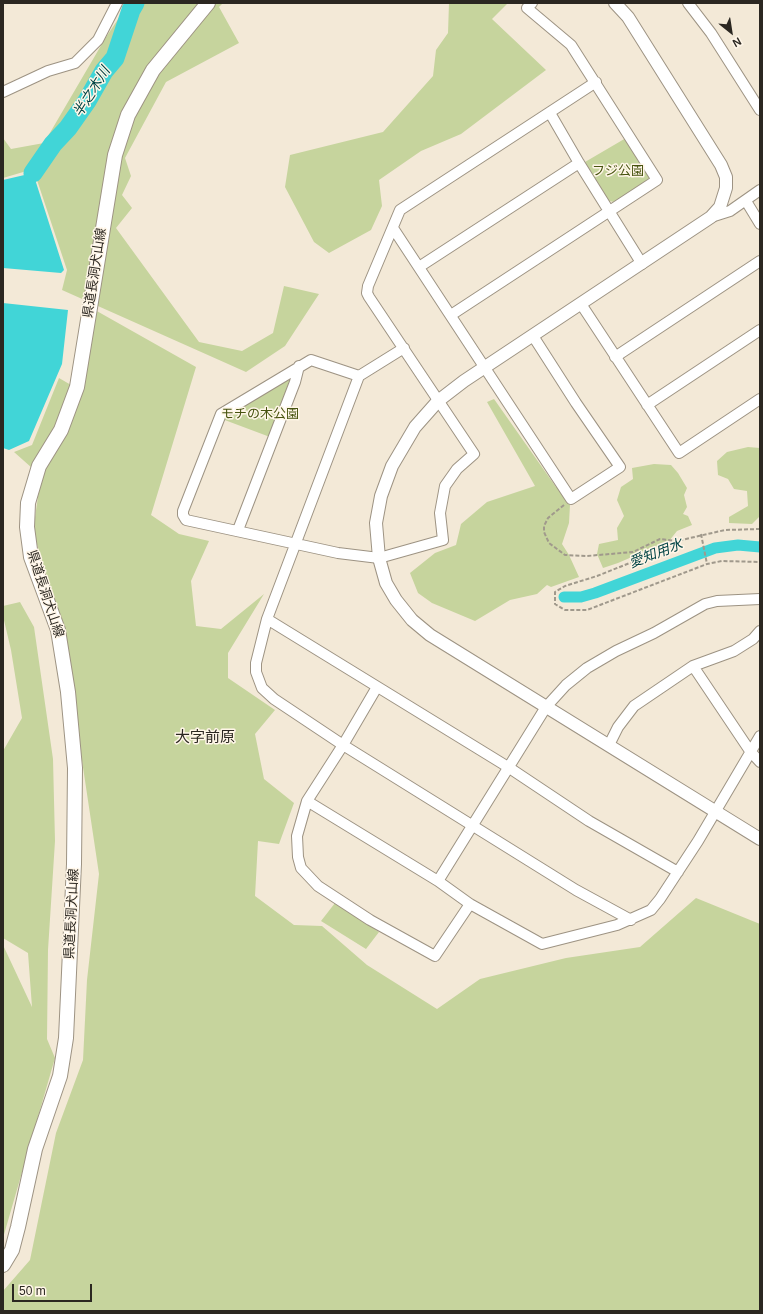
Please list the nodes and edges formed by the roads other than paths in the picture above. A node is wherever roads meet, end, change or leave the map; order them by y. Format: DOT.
graph roads {
  1 [pos="117,3"];
  2 [pos="208,3"];
  3 [pos="532,3"];
  4 [pos="615,3"];
  5 [pos="688,3"];
  6 [pos="596,82"];
  7 [pos="3,92"];
  8 [pos="760,110"];
  9 [pos="550,113"];
  10 [pos="579,163"];
  11 [pos="760,190"];
  12 [pos="746,201"];
  13 [pos="610,212"];
  14 [pos="711,217"];
  15 [pos="760,224"];
  16 [pos="393,228"];
  17 [pos="760,261"];
  18 [pos="642,264"];
  19 [pos="419,267"];
  20 [pos="581,304"];
  21 [pos="451,315"];
  22 [pos="760,330"];
  23 [pos="534,336"];
  24 [pos="404,348"];
  25 [pos="615,356"];
  26 [pos="299,366"];
  27 [pos="484,368"];
  28 [pos="359,376"];
  29 [pos="760,399"];
  30 [pos="438,401"];
  31 [pos="647,405"];
  32 [pos="238,530"];
  33 [pos="297,543"];
  34 [pos="379,558"];
  35 [pos="760,599"];
  36 [pos="266,619"];
  37 [pos="760,631"];
  38 [pos="693,666"];
  39 [pos="377,687"];
  40 [pos="546,707"];
  41 [pos="760,736"];
  42 [pos="343,745"];
  43 [pos="609,745"];
  44 [pos="750,751"];
  45 [pos="760,762"];
  46 [pos="508,767"];
  47 [pos="307,801"];
  48 [pos="716,811"];
  49 [pos="473,826"];
  50 [pos="760,839"];
  51 [pos="678,872"];
  52 [pos="438,881"];
  53 [pos="470,904"];
  54 [pos="631,920"];
  55 [pos="3,1265"];
  1 -- 7 [label="street"];
  2 -- 55 [label="main road, 県道長洞犬山線"];
  3 -- 6 [label="street"];
  4 -- 14 [label="street"];
  5 -- 8 [label="street"];
  6 -- 9 [label="street"];
  6 -- 13 [label="street"];
  9 -- 10 [label="street"];
  9 -- 16 [label="street"];
  10 -- 13 [label="street"];
  10 -- 19 [label="street"];
  11 -- 12 [label="street"];
  12 -- 14 [label="street"];
  12 -- 15 [label="street"];
  13 -- 18 [label="street"];
  13 -- 21 [label="street"];
  14 -- 18 [label="street"];
  16 -- 19 [label="street"];
  16 -- 24 [label="street"];
  17 -- 25 [label="street"];
  18 -- 20 [label="street"];
  19 -- 21 [label="street"];
  20 -- 23 [label="street"];
  20 -- 25 [label="street"];
  21 -- 27 [label="street"];
  22 -- 31 [label="street"];
  23 -- 27 [label="street"];
  23 -- 27 [label="street"];
  24 -- 28 [label="street"];
  24 -- 30 [label="street"];
  25 -- 31 [label="street"];
  26 -- 28 [label="street"];
  26 -- 32 [label="street"];
  26 -- 32 [label="street"];
  27 -- 30 [label="street"];
  28 -- 33 [label="street"];
  29 -- 31 [label="street"];
  30 -- 34 [label="street"];
  30 -- 34 [label="street"];
  32 -- 33 [label="street"];
  33 -- 34 [label="street"];
  33 -- 36 [label="street"];
  34 -- 40 [label="street"];
  35 -- 40 [label="street"];
  36 -- 39 [label="street"];
  36 -- 42 [label="street"];
  37 -- 38 [label="street"];
  38 -- 43 [label="street"];
  38 -- 44 [label="street"];
  39 -- 42 [label="street"];
  39 -- 46 [label="street"];
  40 -- 43 [label="street"];
  40 -- 46 [label="street"];
  41 -- 44 [label="street"];
  42 -- 47 [label="street"];
  42 -- 49 [label="street"];
  43 -- 48 [label="street"];
  44 -- 45 [label="street"];
  44 -- 48 [label="street"];
  46 -- 49 [label="street"];
  46 -- 51 [label="street"];
  47 -- 52 [label="street"];
  47 -- 53 [label="street"];
  48 -- 50 [label="street"];
  48 -- 51 [label="street"];
  49 -- 52 [label="street"];
  49 -- 54 [label="street"];
  51 -- 54 [label="street"];
  52 -- 53 [label="street"];
  53 -- 54 [label="street"];
}
